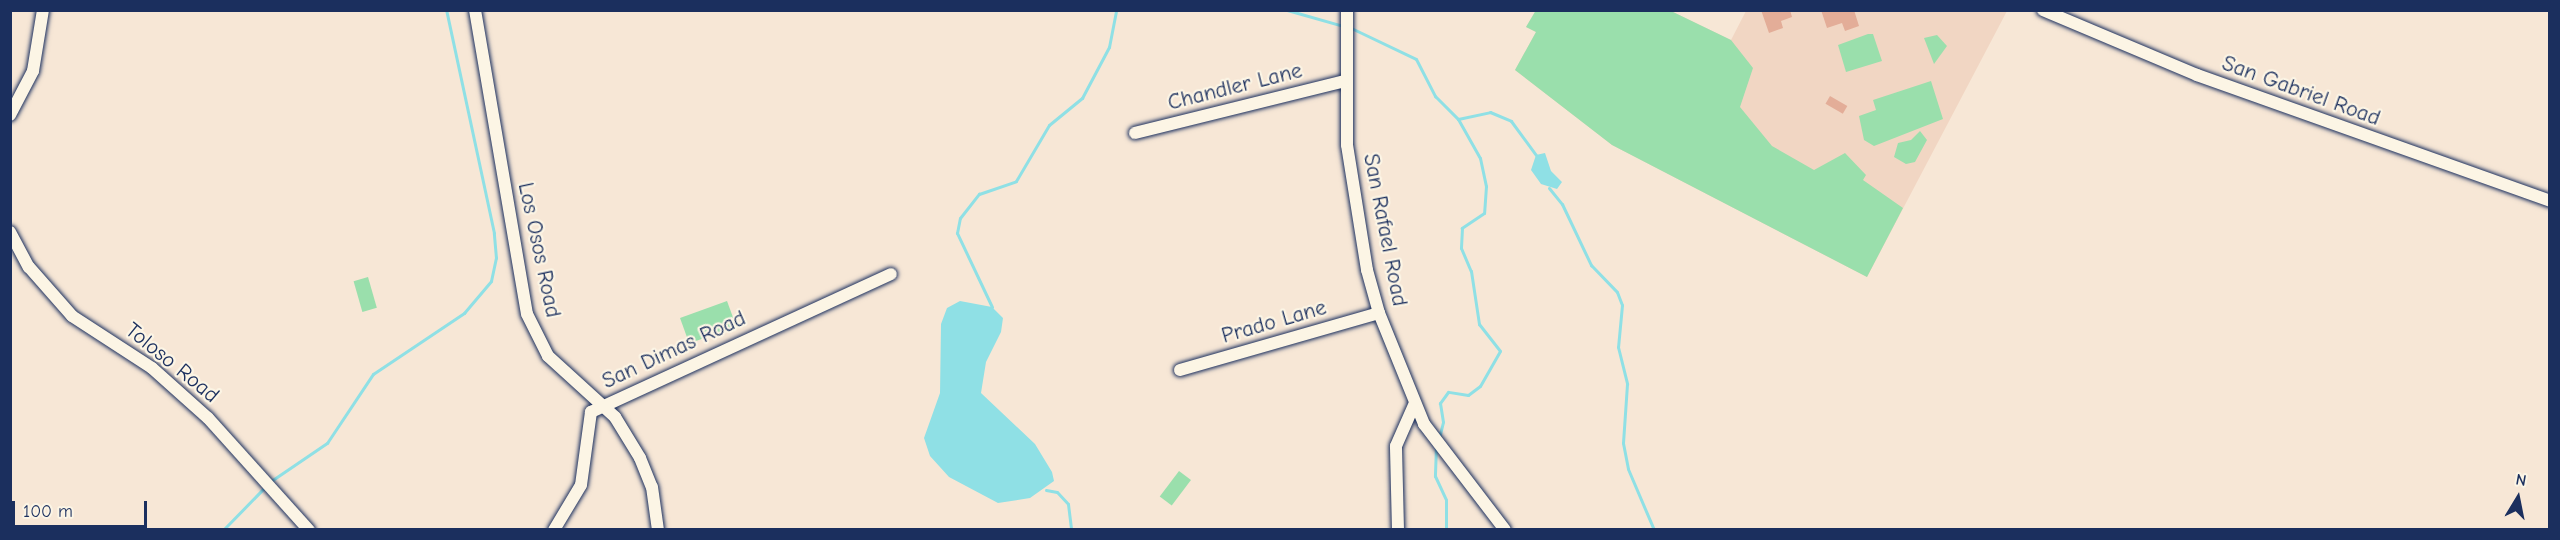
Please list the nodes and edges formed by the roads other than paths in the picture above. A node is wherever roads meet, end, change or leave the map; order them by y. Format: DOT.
graph roads {
  1 [pos="43,10"];
  2 [pos="475,10"];
  3 [pos="1347,10"];
  4 [pos="2043,10"];
  5 [pos="1345,81"];
  6 [pos="10,115"];
  7 [pos="1135,133"];
  8 [pos="2550,201"];
  9 [pos="10,232"];
  10 [pos="891,274"];
  11 [pos="1379,314"];
  12 [pos="1180,370"];
  13 [pos="1414,405"];
  14 [pos="601,407"];
  15 [pos="309,530"];
  16 [pos="554,530"];
  17 [pos="658,530"];
  18 [pos="1398,530"];
  19 [pos="1505,530"];
  1 -- 6 [label="street"];
  2 -- 14 [label="street, Los Osos Road"];
  3 -- 5 [label="street, San Rafael Road"];
  4 -- 8 [label="street, San Gabriel Road"];
  5 -- 7 [label="street, Chandler Lane"];
  5 -- 11 [label="street, San Rafael Road"];
  9 -- 15 [label="street, Toloso Road"];
  10 -- 14 [label="street, San Dimas Road"];
  11 -- 12 [label="street, Prado Lane"];
  11 -- 13 [label="street, San Rafael Road"];
  13 -- 18 [label="street"];
  13 -- 19 [label="street, San Rafael Road"];
  14 -- 16 [label="street, San Dimas Road"];
  14 -- 17 [label="street, Los Osos Road"];
}
